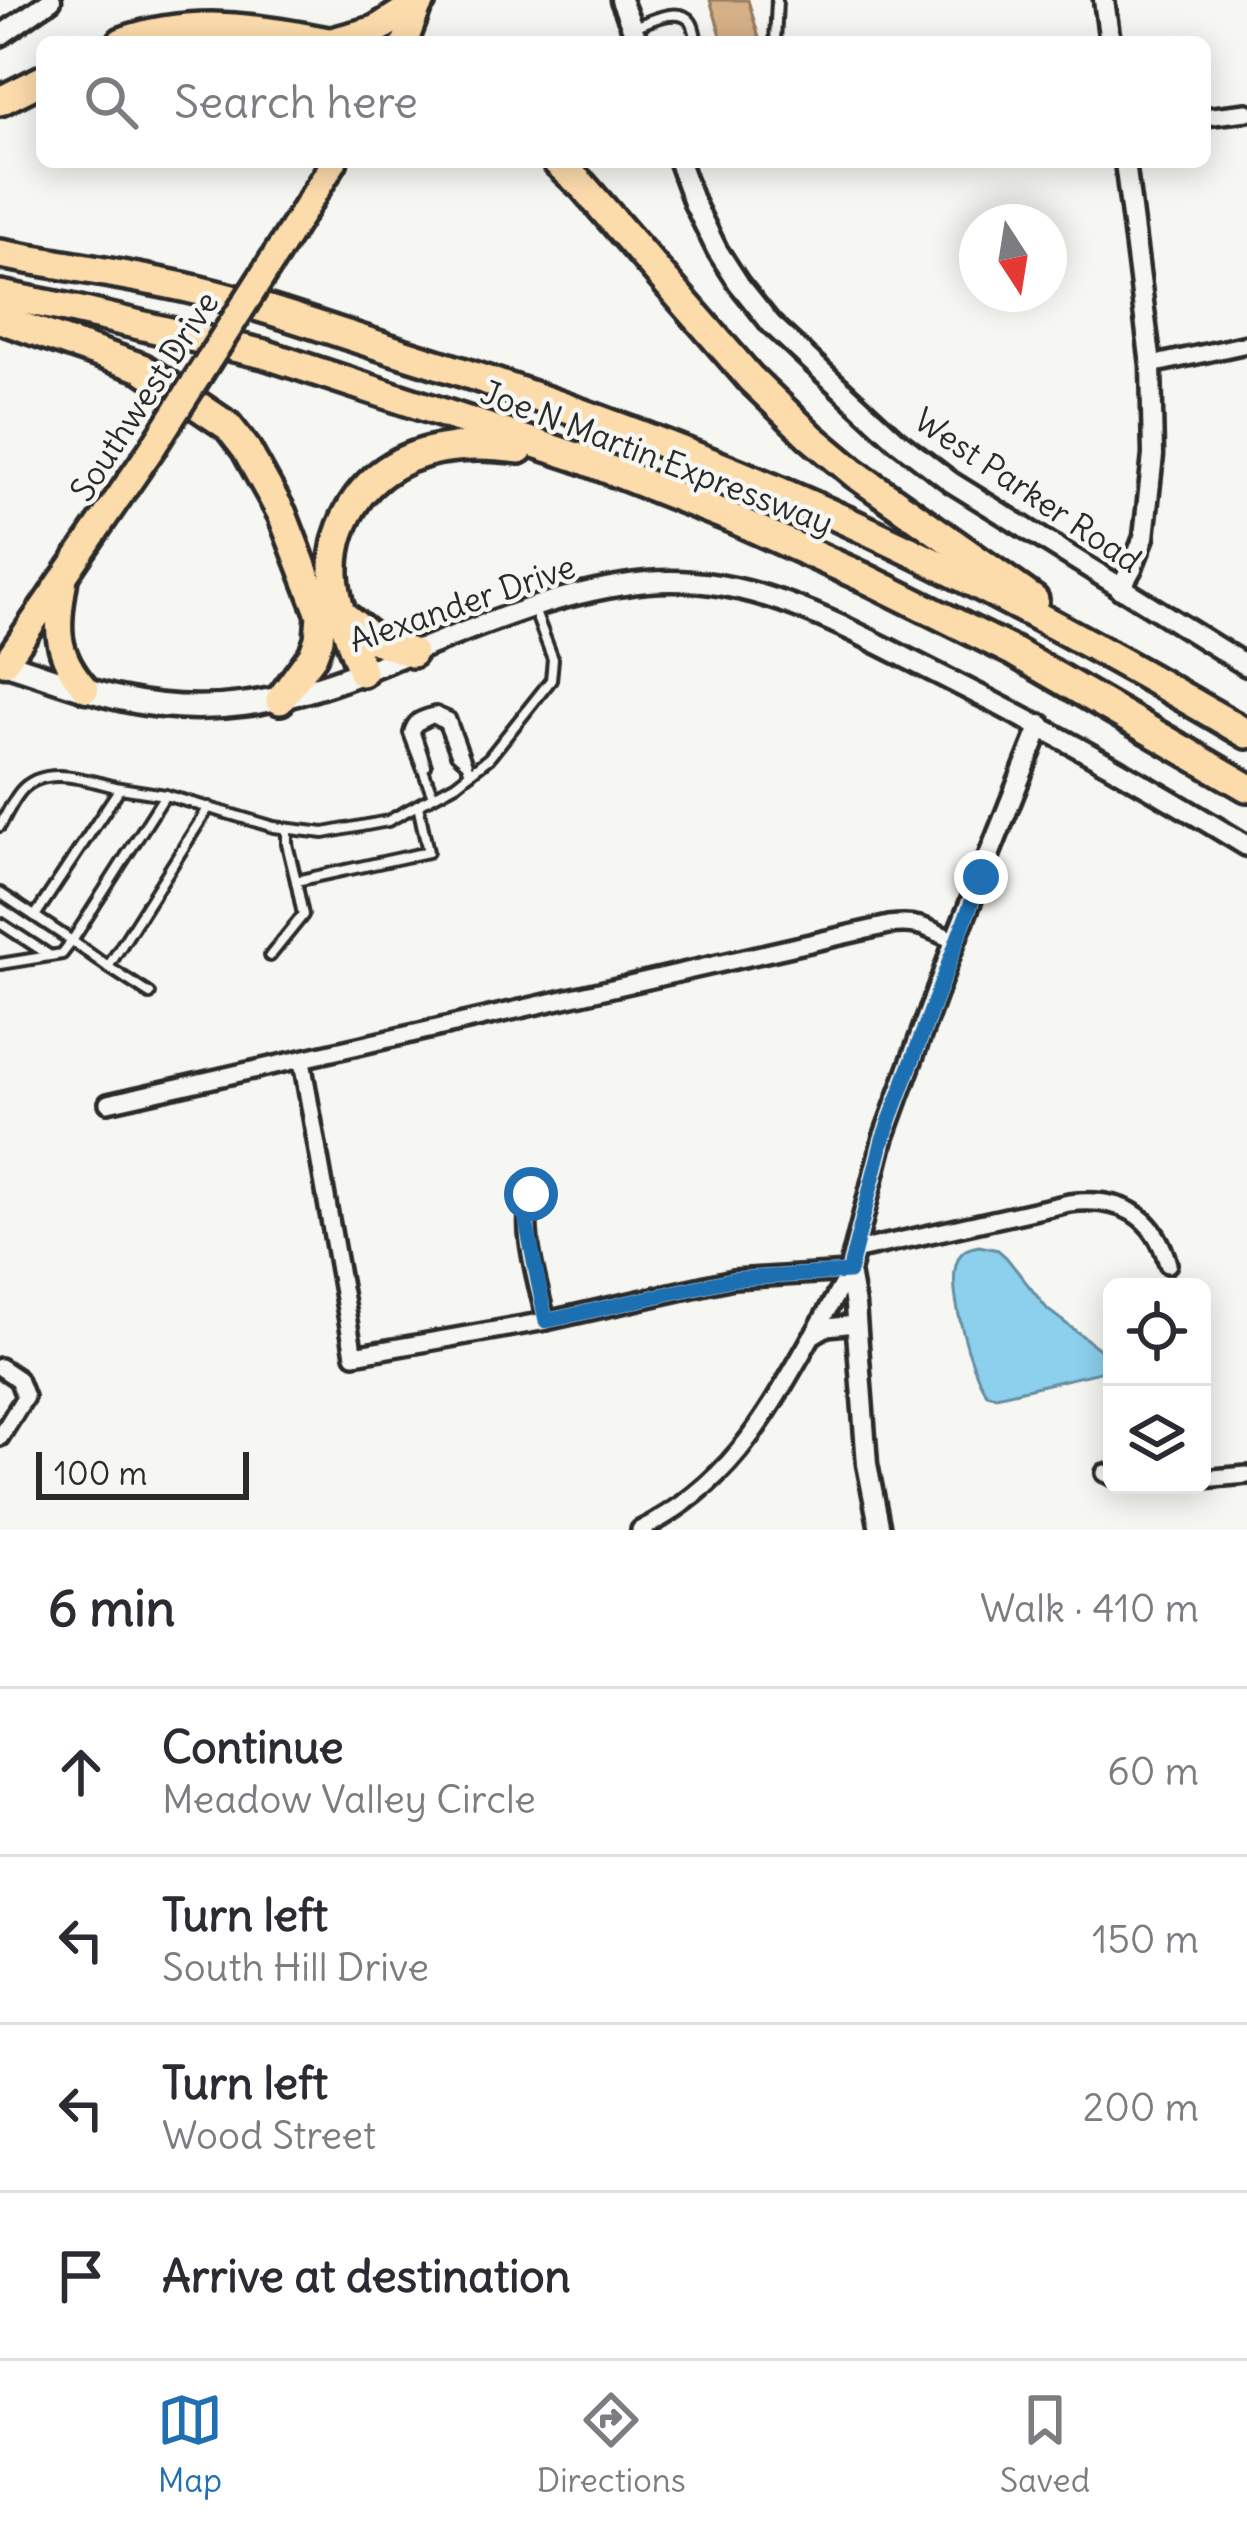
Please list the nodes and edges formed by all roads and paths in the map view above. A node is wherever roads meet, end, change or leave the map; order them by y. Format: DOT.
graph roads {
  1 [pos="51,0"];
  2 [pos="421,0"];
  3 [pos="777,0"];
  4 [pos="1104,0"];
  5 [pos="623,1"];
  6 [pos="636,34"];
  7 [pos="0,36"];
  8 [pos="146,36"];
  9 [pos="300,36"];
  10 [pos="359,36"];
  11 [pos="407,36"];
  12 [pos="695,36"];
  13 [pos="775,36"];
  14 [pos="1109,36"];
  15 [pos="36,83"];
  16 [pos="0,100"];
  17 [pos="1247,112"];
  18 [pos="1211,116"];
  19 [pos="330,168"];
  20 [pos="564,168"];
  21 [pos="681,168"];
  22 [pos="1126,168"];
  23 [pos="0,254"];
  24 [pos="0,296"];
  25 [pos="0,319"];
  26 [pos="1247,344"];
  27 [pos="1151,364"];
  28 [pos="578,457"];
  29 [pos="66,574"];
  30 [pos="1120,589"];
  31 [pos="533,607"];
  32 [pos="332,614"];
  33 [pos="412,653"];
  34 [pos="1116,658"];
  35 [pos="5,663"];
  36 [pos="1247,666"];
  37 [pos="354,675"];
  38 [pos="86,689"];
  39 [pos="280,700"];
  40 [pos="1041,725"];
  41 [pos="1247,734"];
  42 [pos="468,768"];
  43 [pos="1247,787"];
  44 [pos="120,788"];
  45 [pos="165,795"];
  46 [pos="433,796"];
  47 [pos="418,805"];
  48 [pos="209,807"];
  49 [pos="0,826"];
  50 [pos="287,829"];
  51 [pos="1247,846"];
  52 [pos="296,881"];
  53 [pos="0,893"];
  54 [pos="35,916"];
  55 [pos="0,923"];
  56 [pos="73,941"];
  57 [pos="955,941"];
  58 [pos="50,956"];
  59 [pos="270,956"];
  60 [pos="0,964"];
  61 [pos="108,967"];
  62 [pos="150,994"];
  63 [pos="302,1061"];
  64 [pos="108,1103"];
  65 [pos="535,1190"];
  66 [pos="854,1251"];
  67 [pos="1168,1264"];
  68 [pos="849,1272"];
  69 [pos="546,1321"];
  70 [pos="856,1324"];
  71 [pos="812,1336"];
  72 [pos="0,1367"];
  73 [pos="0,1437"];
  74 [pos="1247,1475"];
  75 [pos="1211,1478"];
  76 [pos="640,1530"];
  77 [pos="880,1530"];
  1 -- 7 [label="street"];
  2 -- 10 [label="highway"];
  2 -- 11 [label="highway"];
  3 -- 13 [label="lane"];
  4 -- 14 [label="street"];
  5 -- 6 [label="street"];
  6 -- 12 [label="lane"];
  8 -- 9 [label="highway"];
  15 -- 16 [label="highway"];
  17 -- 18 [label="street"];
  19 -- 29 [label="highway, Southwest Drive, bridge"];
  20 -- 34 [label="highway"];
  21 -- 30 [label="street, West Parker Road"];
  22 -- 27 [label="street"];
  23 -- 34 [label="highway, Joe N Martin Expressway"];
  24 -- 28 [label="highway, Joe N Martin Expressway"];
  25 -- 32 [label="highway"];
  26 -- 27 [label="street"];
  27 -- 30 [label="street"];
  28 -- 32 [label="highway"];
  28 -- 43 [label="highway, Joe N Martin Expressway"];
  29 -- 35 [label="highway, Southwest Drive"];
  29 -- 38 [label="highway"];
  30 -- 36 [label="street, West Parker Road"];
  31 -- 33 [label="street, Alexander Drive"];
  31 -- 40 [label="street, Alexander Drive"];
  31 -- 42 [label="lane"];
  32 -- 33 [label="highway"];
  32 -- 37 [label="highway"];
  32 -- 39 [label="highway"];
  33 -- 37 [label="street, Alexander Drive"];
  34 -- 41 [label="highway, Joe N Martin Expressway"];
  35 -- 38 [label="main road, Alexander Drive"];
  37 -- 39 [label="main road, Alexander Drive"];
  38 -- 39 [label="main road, Alexander Drive"];
  40 -- 51 [label="street, Alexander Drive"];
  40 -- 57 [label="street"];
  42 -- 46 [label="lane"];
  42 -- 46 [label="lane"];
  44 -- 45 [label="lane"];
  44 -- 49 [label="lane"];
  44 -- 54 [label="lane"];
  45 -- 48 [label="lane"];
  45 -- 56 [label="lane"];
  46 -- 47 [label="lane"];
  47 -- 50 [label="lane"];
  47 -- 52 [label="lane"];
  48 -- 50 [label="lane"];
  48 -- 61 [label="lane"];
  50 -- 52 [label="lane"];
  52 -- 59 [label="lane"];
  53 -- 54 [label="lane"];
  54 -- 56 [label="lane"];
  55 -- 58 [label="lane"];
  56 -- 58 [label="lane"];
  56 -- 61 [label="lane"];
  57 -- 63 [label="street"];
  57 -- 66 [label="street"];
  58 -- 60 [label="lane"];
  61 -- 62 [label="lane"];
  63 -- 64 [label="street"];
  63 -- 69 [label="street"];
  65 -- 69 [label="street"];
  66 -- 67 [label="street"];
  66 -- 68 [label="street"];
  68 -- 69 [label="street"];
  68 -- 70 [label="street"];
  68 -- 71 [label="street"];
  70 -- 71 [label="street"];
  70 -- 77 [label="street"];
  71 -- 76 [label="street"];
  72 -- 73 [label="street"];
  74 -- 75 [label="street"];
}
